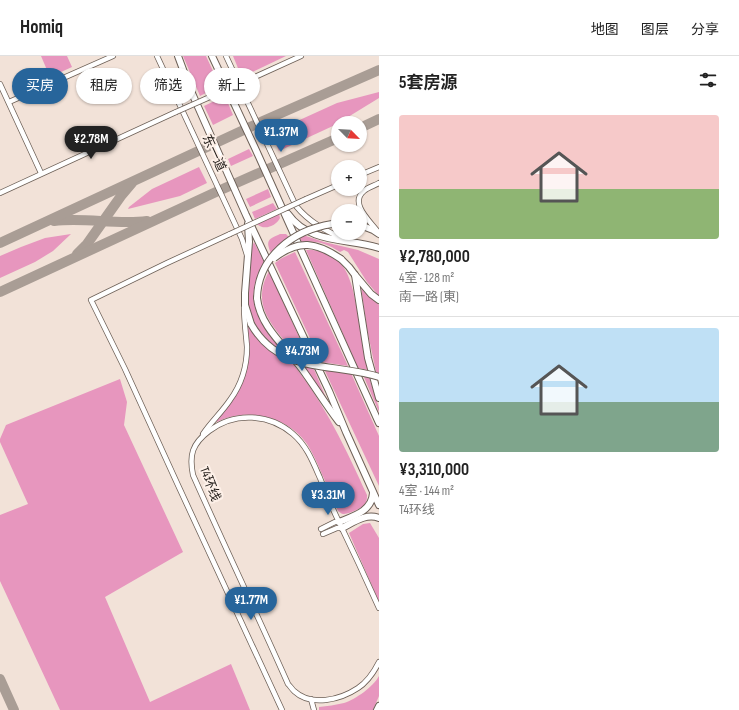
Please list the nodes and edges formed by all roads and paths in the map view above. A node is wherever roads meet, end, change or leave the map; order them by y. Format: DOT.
graph roads {
  1 [pos="113,56"];
  2 [pos="157,56"];
  3 [pos="178,56"];
  4 [pos="212,56"];
  5 [pos="226,56"];
  6 [pos="300,56"];
  7 [pos="0,84"];
  8 [pos="9,102"];
  9 [pos="379,167"];
  10 [pos="367,172"];
  11 [pos="41,173"];
  12 [pos="379,183"];
  13 [pos="331,188"];
  14 [pos="0,192"];
  15 [pos="281,205"];
  16 [pos="246,215"];
  17 [pos="331,225"];
  18 [pos="367,227"];
  19 [pos="379,234"];
  20 [pos="348,241"];
  21 [pos="379,248"];
  22 [pos="248,260"];
  23 [pos="266,265"];
  24 [pos="355,275"];
  25 [pos="245,293"];
  26 [pos="379,300"];
  27 [pos="379,377"];
  28 [pos="379,398"];
  29 [pos="379,424"];
  30 [pos="346,432"];
  31 [pos="200,438"];
  32 [pos="373,491"];
  33 [pos="379,505"];
  34 [pos="379,518"];
  35 [pos="341,525"];
  36 [pos="321,528"];
  37 [pos="323,534"];
  38 [pos="379,608"];
  39 [pos="379,662"];
  40 [pos="311,699"];
  41 [pos="379,706"];
  42 [pos="282,710"];
  43 [pos="314,710"];
  44 [pos="377,710"];
  1 -- 8 [label="street"];
  2 -- 22 [label="street, 东一道"];
  3 -- 16 [label="main road"];
  4 -- 15 [label="main road"];
  5 -- 20 [label="street"];
  6 -- 11 [label="street, bridge"];
  7 -- 8 [label="street"];
  8 -- 11 [label="street"];
  9 -- 10 [label="street"];
  11 -- 14 [label="street"];
  12 -- 19 [label="street"];
  13 -- 42 [label="street, bridge"];
  15 -- 20 [label="main road"];
  15 -- 29 [label="main road"];
  16 -- 22 [label="main road"];
  16 -- 30 [label="main road"];
  17 -- 23 [label="main road, bridge"];
  18 -- 19 [label="main road"];
  20 -- 21 [label="main road"];
  22 -- 25 [label="main road"];
  23 -- 24 [label="main road, bridge"];
  23 -- 30 [label="main road, bridge"];
  24 -- 26 [label="main road"];
  24 -- 28 [label="main road"];
  25 -- 27 [label="main road, bridge"];
  25 -- 31 [label="street"];
  30 -- 32 [label="main road"];
  31 -- 35 [label="street, T4环线"];
  31 -- 40 [label="street, T4环线"];
  32 -- 33 [label="main road"];
  32 -- 35 [label="main road"];
  34 -- 35 [label="main road"];
  35 -- 36 [label="street"];
  35 -- 37 [label="street"];
  35 -- 38 [label="street, T4环线"];
  39 -- 40 [label="street, T4环线"];
  40 -- 43 [label="street"];
  41 -- 44 [label="main road"];
}
